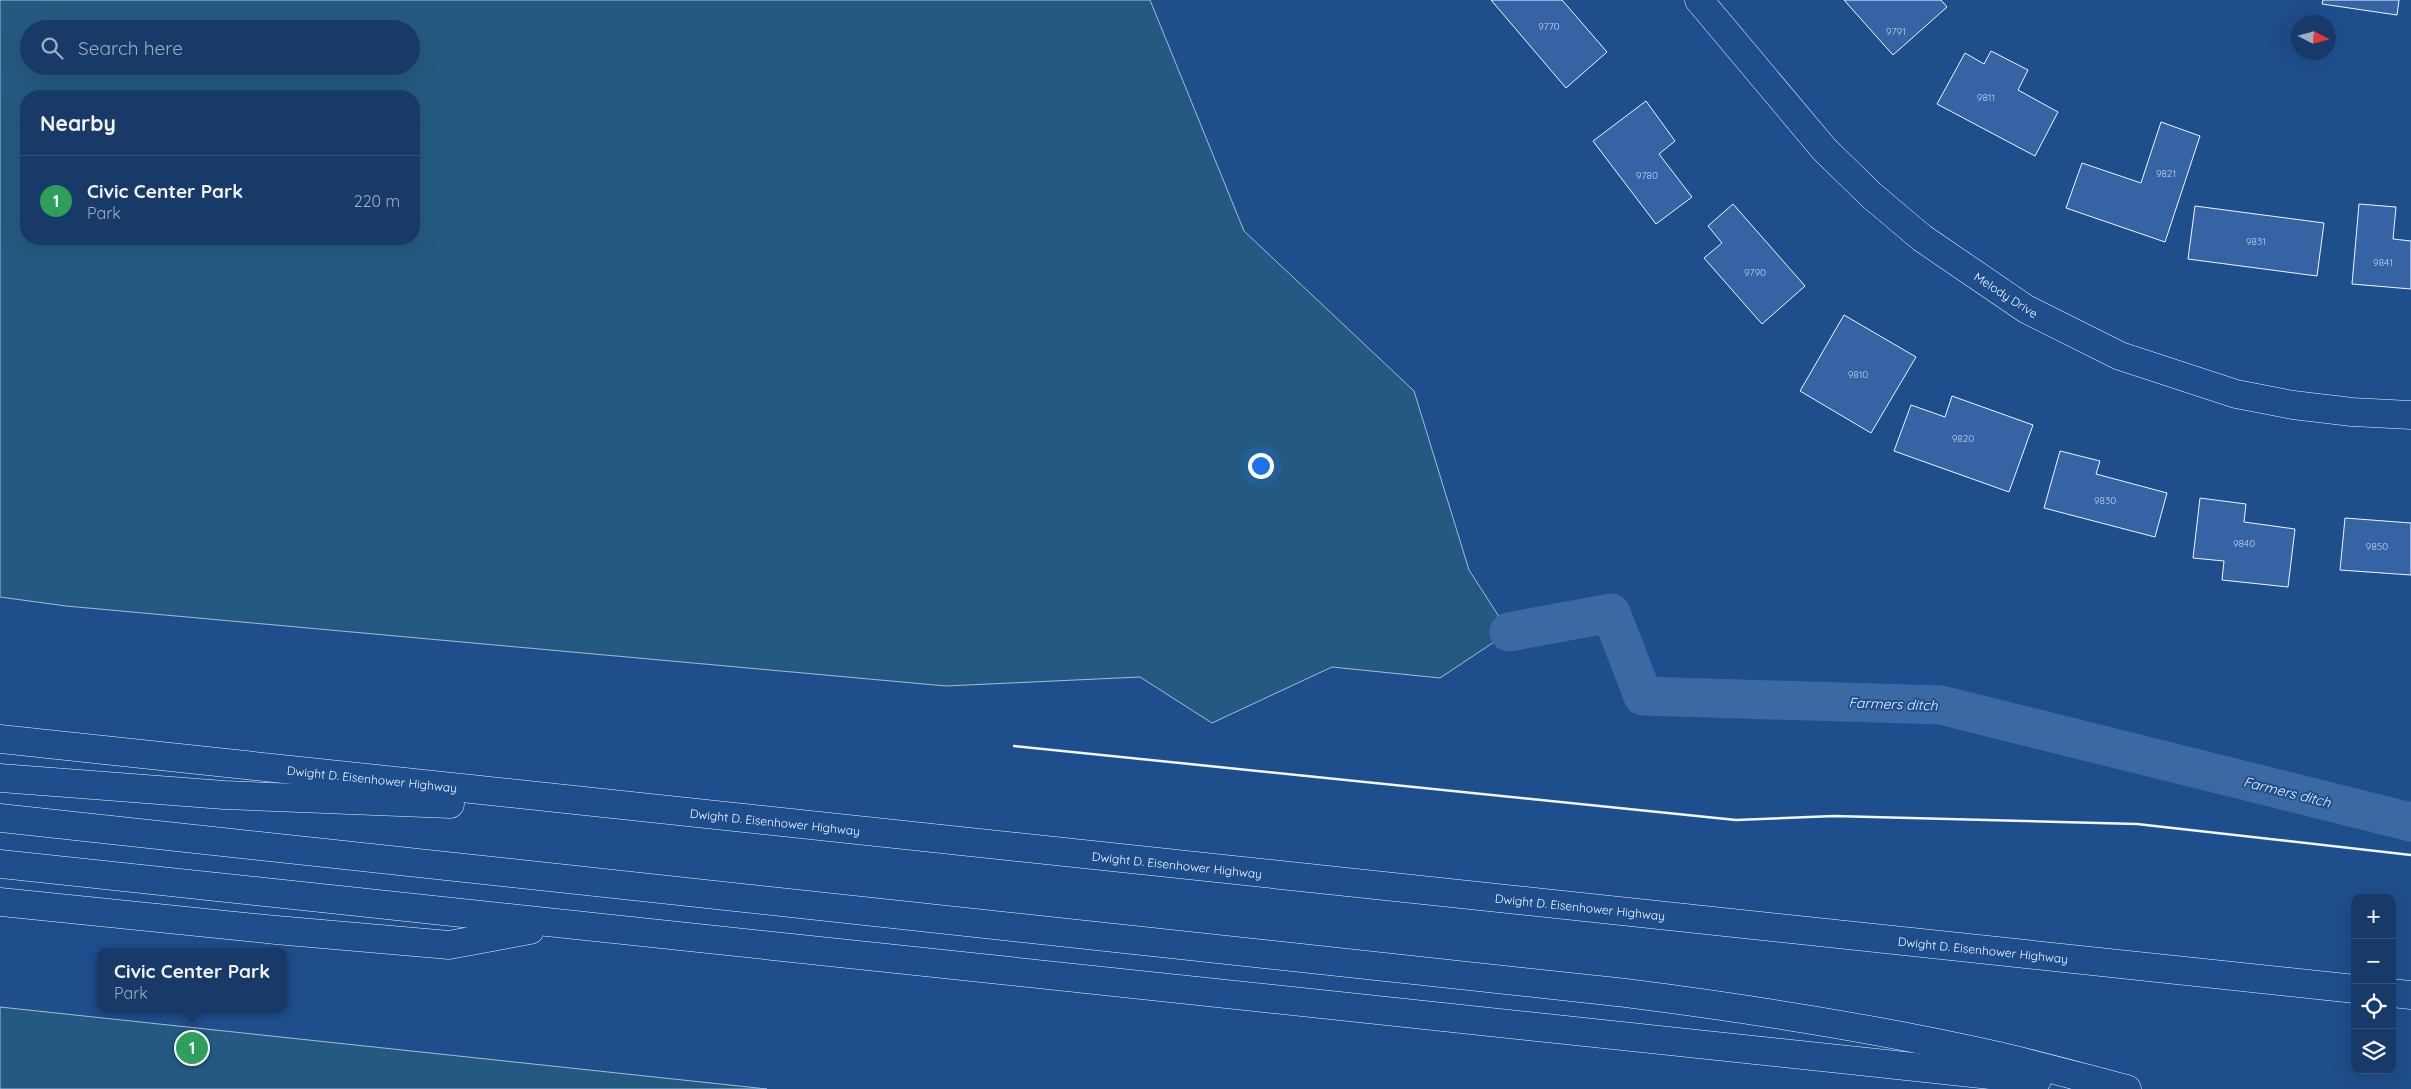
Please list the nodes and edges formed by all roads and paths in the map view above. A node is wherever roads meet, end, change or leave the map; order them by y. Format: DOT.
graph roads {
  1 [pos="1699,0"];
  2 [pos="2411,415"];
  3 [pos="0,739"];
  4 [pos="0,778"];
  5 [pos="652,809"];
  6 [pos="0,818"];
  7 [pos="0,864"];
  8 [pos="0,902"];
  9 [pos="560,925"];
  10 [pos="2351,989"];
  11 [pos="2396,993"];
  12 [pos="2411,995"];
  13 [pos="2119,1089"];
  14 [pos="2127,1089"];
  1 -- 2 [label="main road, Melody Drive"];
  3 -- 5 [label="main road, Dwight D. Eisenhower Highway"];
  4 -- 5 [label="main road"];
  5 -- 10 [label="main road, Dwight D. Eisenhower Highway"];
  6 -- 14 [label="main road"];
  7 -- 9 [label="main road"];
  8 -- 9 [label="main road"];
  9 -- 13 [label="main road"];
  11 -- 12 [label="main road"];
}
